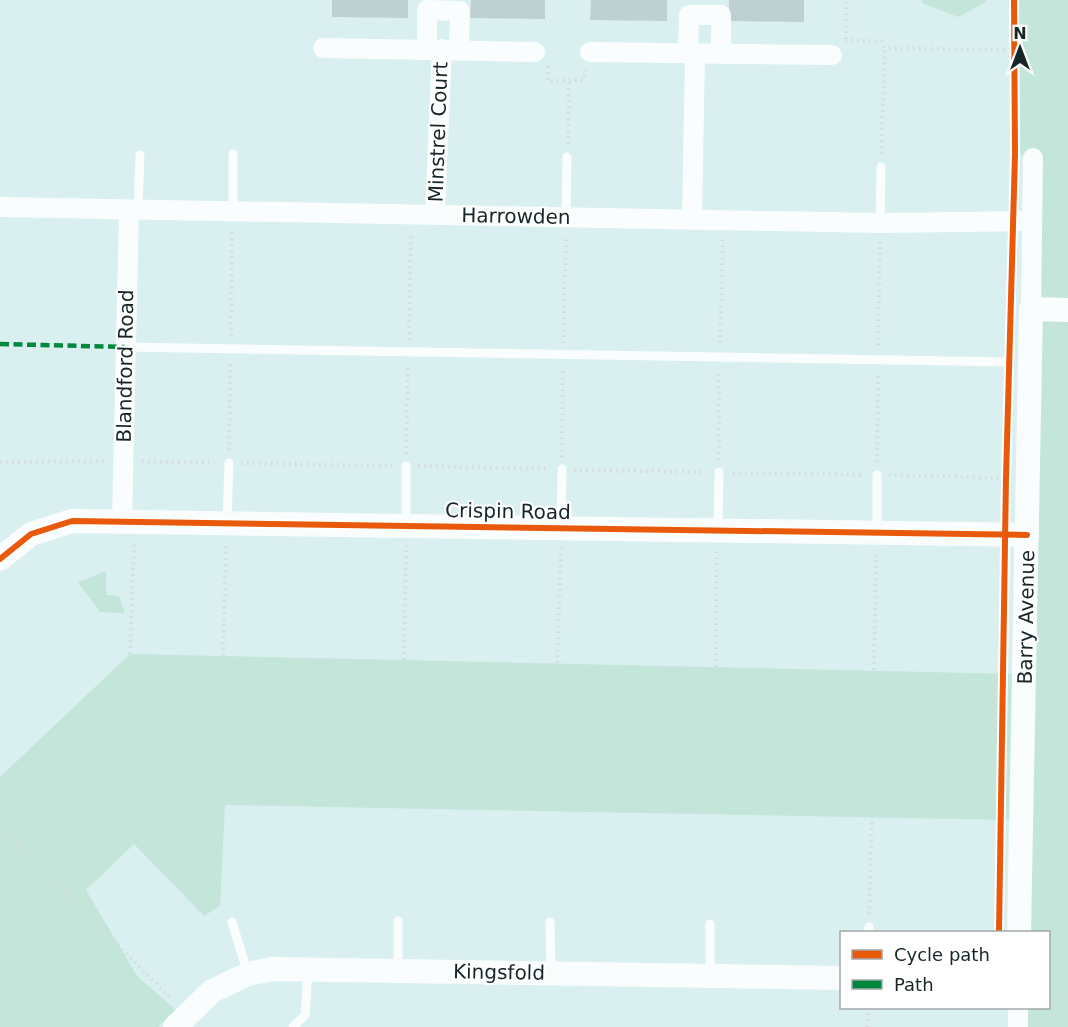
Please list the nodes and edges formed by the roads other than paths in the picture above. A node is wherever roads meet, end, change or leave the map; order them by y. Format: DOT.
graph roads {
  1 [pos="323,48"];
  2 [pos="442,49"];
  3 [pos="535,52"];
  4 [pos="590,52"];
  5 [pos="692,54"];
  6 [pos="721,54"];
  7 [pos="832,55"];
  8 [pos="233,154"];
  9 [pos="140,155"];
  10 [pos="567,157"];
  11 [pos="1033,158"];
  12 [pos="881,167"];
  13 [pos="0,207"];
  14 [pos="133,210"];
  15 [pos="233,212"];
  16 [pos="435,214"];
  17 [pos="566,217"];
  18 [pos="692,220"];
  19 [pos="1032,221"];
  20 [pos="880,223"];
  21 [pos="1031,309"];
  22 [pos="1068,310"];
  23 [pos="125,347"];
  24 [pos="1009,362"];
  25 [pos="229,463"];
  26 [pos="406,466"];
  27 [pos="562,469"];
  28 [pos="718,472"];
  29 [pos="877,475"];
  30 [pos="128,522"];
  31 [pos="227,524"];
  32 [pos="406,526"];
  33 [pos="561,529"];
  34 [pos="717,531"];
  35 [pos="877,533"];
  36 [pos="1027,536"];
  37 [pos="4,552"];
  38 [pos="398,921"];
  39 [pos="232,922"];
  40 [pos="550,922"];
  41 [pos="710,924"];
  42 [pos="1019,931"];
  43 [pos="309,969"];
  44 [pos="398,970"];
  45 [pos="551,972"];
  46 [pos="248,974"];
  47 [pos="710,975"];
  48 [pos="840,978"];
  49 [pos="1018,1009"];
  50 [pos="181,1021"];
  51 [pos="293,1027"];
  52 [pos="1018,1027"];
  1 -- 2 [label="street, Minstrel Court"];
  2 -- 3 [label="street, Minstrel Court"];
  2 -- 16 [label="street, Minstrel Court"];
  4 -- 5 [label="street"];
  5 -- 6 [label="street"];
  5 -- 6 [label="street"];
  5 -- 18 [label="street"];
  6 -- 7 [label="street"];
  8 -- 15 [label="lane"];
  9 -- 14 [label="lane"];
  10 -- 17 [label="lane"];
  11 -- 19 [label="street, Barry Avenue"];
  12 -- 20 [label="lane"];
  13 -- 14 [label="street, Harrowden"];
  14 -- 15 [label="street, Harrowden"];
  14 -- 23 [label="street, Blandford Road"];
  15 -- 16 [label="street, Harrowden"];
  16 -- 17 [label="street, Harrowden"];
  17 -- 18 [label="street, Harrowden"];
  18 -- 20 [label="street, Harrowden"];
  19 -- 20 [label="street, Harrowden"];
  19 -- 21 [label="street, Barry Avenue"];
  21 -- 22 [label="street"];
  21 -- 36 [label="street, Barry Avenue"];
  23 -- 24 [label="lane"];
  23 -- 30 [label="street, Blandford Road"];
  25 -- 31 [label="lane"];
  26 -- 32 [label="lane"];
  27 -- 33 [label="lane"];
  28 -- 34 [label="lane"];
  29 -- 35 [label="lane"];
  30 -- 31 [label="street, Crispin Road"];
  30 -- 37 [label="street, Crispin Road"];
  31 -- 32 [label="street, Crispin Road"];
  32 -- 33 [label="street, Crispin Road"];
  33 -- 34 [label="street, Crispin Road"];
  34 -- 35 [label="street, Crispin Road"];
  35 -- 36 [label="street, Crispin Road"];
  36 -- 42 [label="street, Barry Avenue"];
  38 -- 44 [label="lane"];
  39 -- 46 [label="lane"];
  40 -- 45 [label="lane"];
  41 -- 47 [label="lane"];
  43 -- 44 [label="street, Kingsfold"];
  43 -- 46 [label="street, Kingsfold"];
  43 -- 51 [label="lane"];
  44 -- 45 [label="street, Kingsfold"];
  45 -- 47 [label="street, Kingsfold"];
  46 -- 50 [label="street, Kingsfold"];
  47 -- 48 [label="street, Kingsfold"];
  49 -- 52 [label="street"];
}
